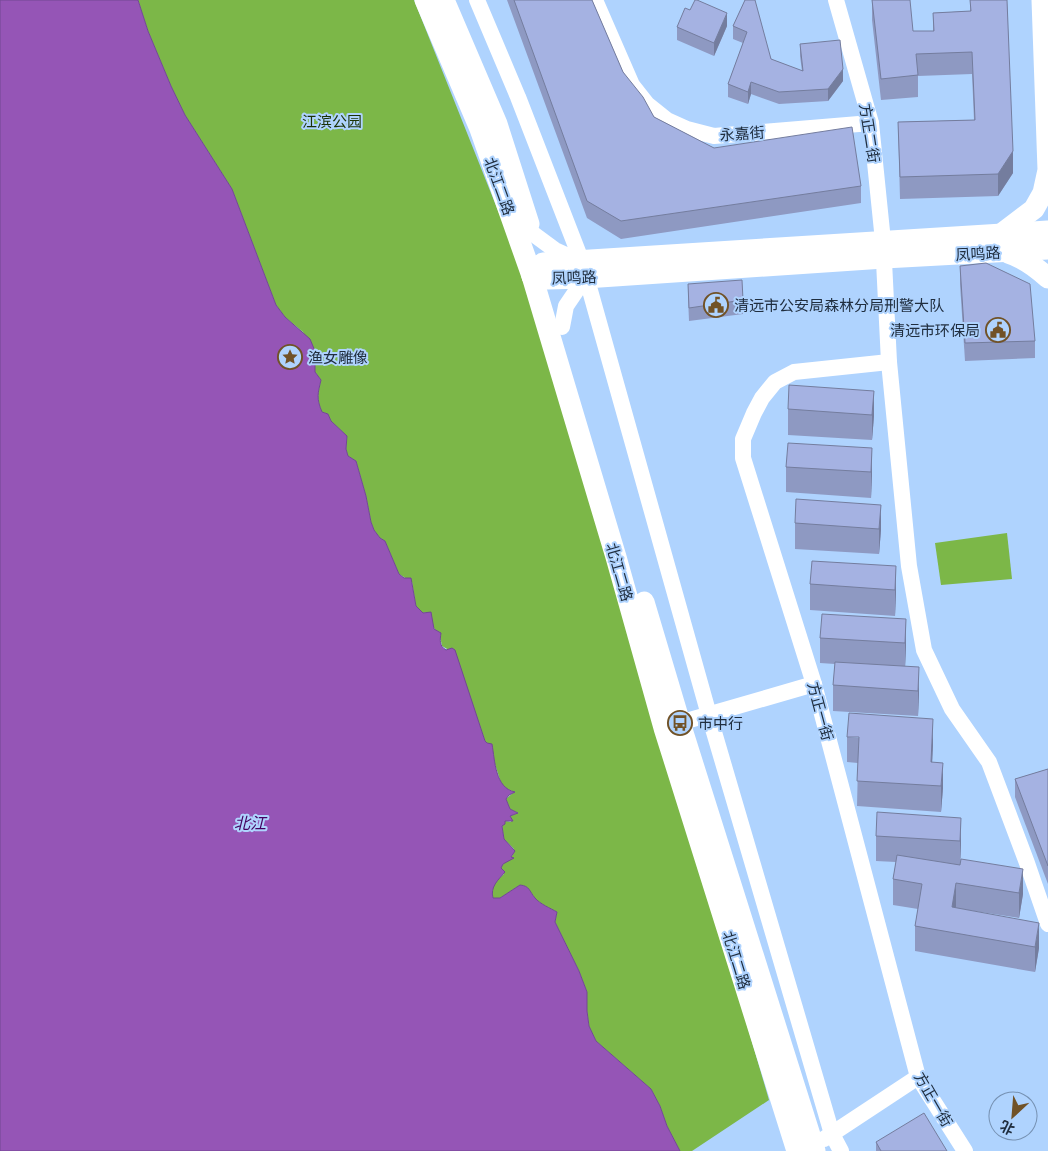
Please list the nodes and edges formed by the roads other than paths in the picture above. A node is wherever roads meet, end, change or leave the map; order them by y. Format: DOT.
graph roads {
  1 [pos="425,0"];
  2 [pos="444,0"];
  3 [pos="477,0"];
  4 [pos="595,0"];
  5 [pos="836,0"];
  6 [pos="1042,0"];
  7 [pos="871,123"];
  8 [pos="1048,231"];
  9 [pos="532,233"];
  10 [pos="1002,243"];
  11 [pos="883,249"];
  12 [pos="1048,249"];
  13 [pos="583,270"];
  14 [pos="541,273"];
  15 [pos="1048,278"];
  16 [pos="562,327"];
  17 [pos="889,362"];
  18 [pos="814,684"];
  19 [pos="709,715"];
  20 [pos="672,726"];
  21 [pos="1048,924"];
  22 [pos="918,1078"];
  23 [pos="832,1134"];
  24 [pos="805,1150"];
  25 [pos="841,1151"];
  26 [pos="965,1151"];
  1 -- 14 [label="main road, 北江二路"];
  2 -- 9 [label="main road, 北江二路"];
  3 -- 13 [label="street"];
  4 -- 7 [label="street, 永嘉街"];
  5 -- 7 [label="street, 方正二街"];
  6 -- 10 [label="main road"];
  7 -- 11 [label="street, 方正二街"];
  8 -- 10 [label="main road, 凤鸣路"];
  9 -- 13 [label="street"];
  9 -- 14 [label="main road, 北江二路"];
  10 -- 11 [label="main road, 凤鸣路"];
  10 -- 12 [label="main road, 凤鸣路"];
  10 -- 15 [label="main road"];
  11 -- 13 [label="main road, 凤鸣路"];
  11 -- 17 [label="street"];
  13 -- 14 [label="main road, 凤鸣路"];
  13 -- 16 [label="street"];
  13 -- 19 [label="street"];
  14 -- 16 [label="main road, 北江二路"];
  14 -- 20 [label="main road, 北江二路"];
  16 -- 20 [label="main road, 北江二路"];
  17 -- 18 [label="street, 方正一街"];
  17 -- 21 [label="street"];
  18 -- 19 [label="street"];
  18 -- 22 [label="street, 方正一街"];
  19 -- 20 [label="street"];
  19 -- 23 [label="street"];
  20 -- 24 [label="main road, 北江二路"];
  22 -- 23 [label="street"];
  22 -- 26 [label="street, 方正一街"];
  23 -- 24 [label="street"];
  23 -- 25 [label="street"];
}
